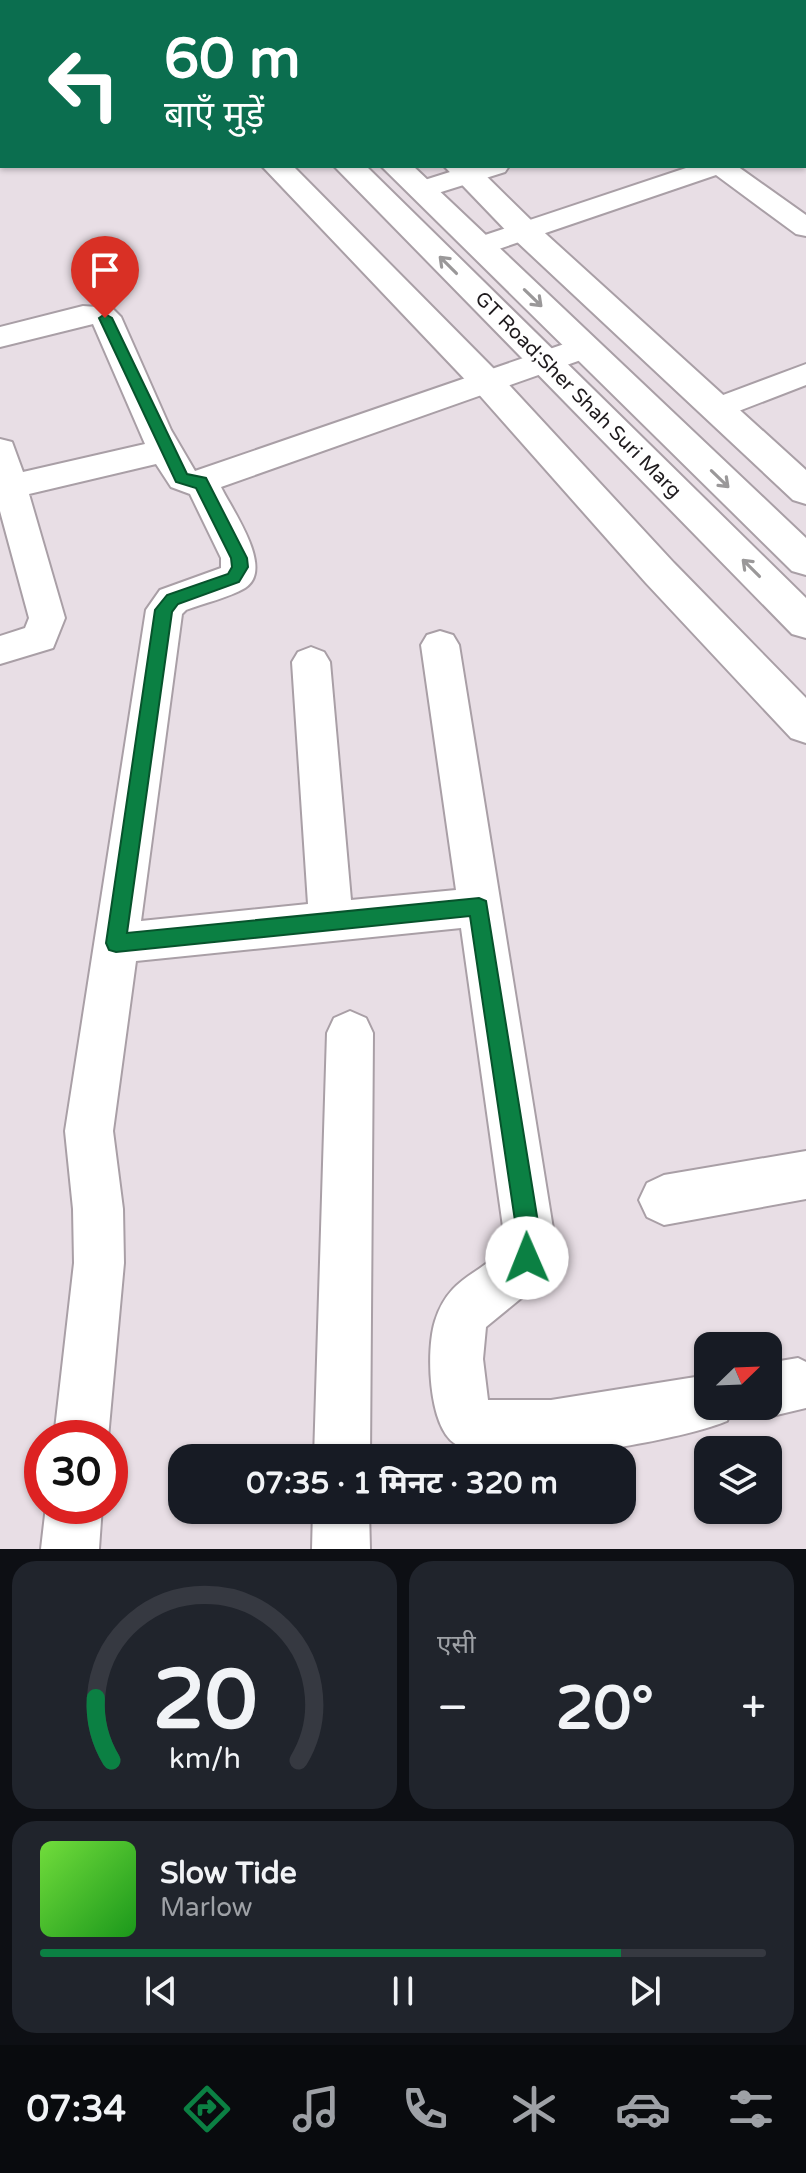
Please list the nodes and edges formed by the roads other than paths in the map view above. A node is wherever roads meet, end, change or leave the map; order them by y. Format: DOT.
graph roads {
  1 [pos="279,168"];
  2 [pos="351,168"];
  3 [pos="398,168"];
  4 [pos="713,168"];
  5 [pos="722,168"];
  6 [pos="474,169"];
  7 [pos="422,190"];
  8 [pos="806,228"];
  9 [pos="525,232"];
  10 [pos="480,246"];
  11 [pos="0,337"];
  12 [pos="584,348"];
  13 [pos="545,362"];
  14 [pos="806,374"];
  15 [pos="487,382"];
  16 [pos="718,408"];
  17 [pos="0,450"];
  18 [pos="166,451"];
  19 [pos="201,482"];
  20 [pos="6,488"];
  21 [pos="806,491"];
  22 [pos="806,561"];
  23 [pos="806,623"];
  24 [pos="440,645"];
  25 [pos="0,650"];
  26 [pos="311,662"];
  27 [pos="806,726"];
  28 [pos="479,907"];
  29 [pos="331,921"];
  30 [pos="116,943"];
  31 [pos="350,1033"];
  32 [pos="806,1175"];
  33 [pos="664,1200"];
  34 [pos="694,1405"];
  35 [pos="83,1420"];
  36 [pos="342,1444"];
  37 [pos="72,1524"];
  38 [pos="341,1524"];
  39 [pos="70,1549"];
  40 [pos="341,1549"];
  1 -- 15 [label="main road"];
  13 -- 2 [label="main road, GT Road;Sher Shah Suri Marg, one-way"];
  3 -- 7 [label="main road, GT Road;Sher Shah Suri Marg"];
  4 -- 9 [label="street"];
  5 -- 8 [label="street"];
  6 -- 7 [label="street"];
  6 -- 9 [label="main road"];
  7 -- 10 [label="main road, GT Road;Sher Shah Suri Marg"];
  9 -- 10 [label="street"];
  9 -- 16 [label="main road"];
  10 -- 12 [label="main road, GT Road;Sher Shah Suri Marg, one-way"];
  11 -- 18 [label="street"];
  12 -- 13 [label="street"];
  12 -- 22 [label="main road, GT Road;Sher Shah Suri Marg, one-way"];
  13 -- 15 [label="street"];
  23 -- 13 [label="main road, GT Road;Sher Shah Suri Marg, one-way"];
  14 -- 16 [label="street"];
  15 -- 19 [label="street"];
  15 -- 27 [label="main road"];
  16 -- 21 [label="main road"];
  17 -- 20 [label="street"];
  18 -- 19 [label="street"];
  18 -- 20 [label="street"];
  19 -- 30 [label="street"];
  20 -- 25 [label="street"];
  24 -- 28 [label="street"];
  26 -- 29 [label="street"];
  28 -- 29 [label="street"];
  28 -- 34 [label="street"];
  29 -- 30 [label="street"];
  30 -- 35 [label="street"];
  31 -- 36 [label="street"];
  32 -- 33 [label="street"];
  37 -- 39 [label="street"];
  38 -- 40 [label="street"];
}
